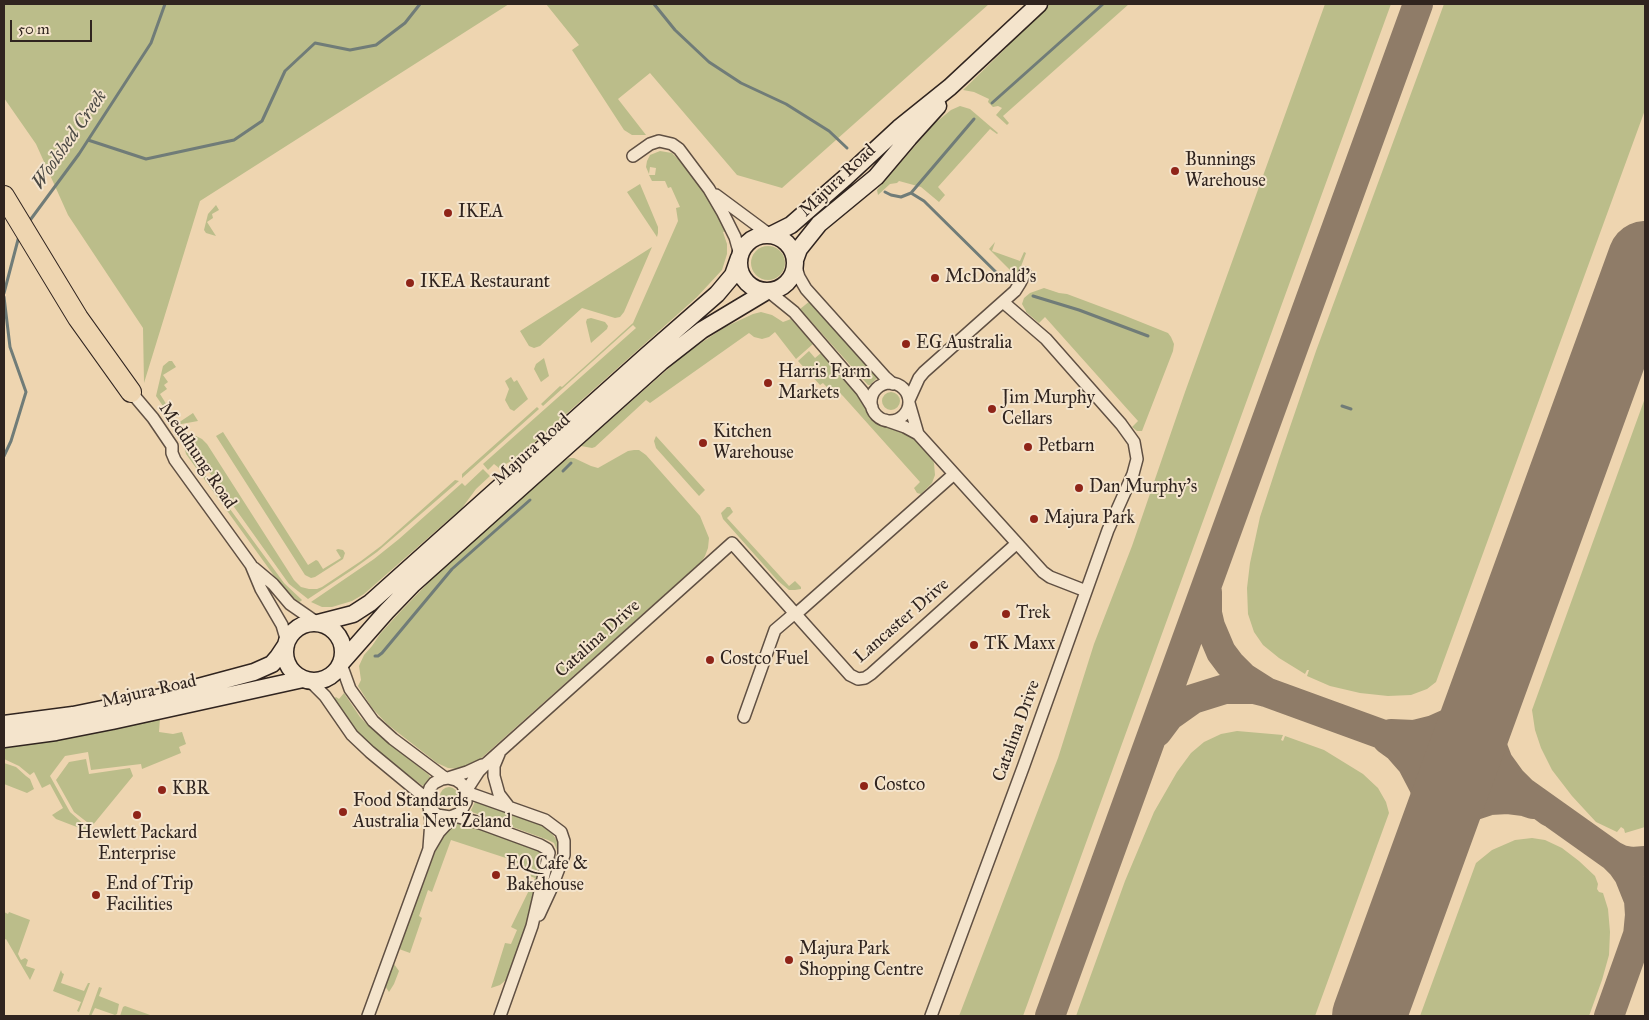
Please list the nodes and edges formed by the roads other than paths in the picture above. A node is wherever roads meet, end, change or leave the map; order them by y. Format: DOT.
graph roads {
  1 [pos="1039,4"];
  2 [pos="950,87"];
  3 [pos="633,156"];
  4 [pos="709,189"];
  5 [pos="5,198"];
  6 [pos="770,235"];
  7 [pos="740,257"];
  8 [pos="795,262"];
  9 [pos="1025,272"];
  10 [pos="768,291"];
  11 [pos="1003,302"];
  12 [pos="924,372"];
  13 [pos="894,384"];
  14 [pos="131,392"];
  15 [pos="909,402"];
  16 [pos="872,408"];
  17 [pos="885,420"];
  18 [pos="918,434"];
  19 [pos="954,474"];
  20 [pos="732,543"];
  21 [pos="1016,544"];
  22 [pos="251,565"];
  23 [pos="1086,591"];
  24 [pos="795,614"];
  25 [pos="317,623"];
  26 [pos="286,643"];
  27 [pos="341,663"];
  28 [pos="306,680"];
  29 [pos="744,717"];
  30 [pos="4,724"];
  31 [pos="4,738"];
  32 [pos="503,748"];
  33 [pos="488,762"];
  34 [pos="447,778"];
  35 [pos="466,791"];
  36 [pos="428,804"];
  37 [pos="509,807"];
  38 [pos="454,816"];
  39 [pos="429,849"];
  40 [pos="532,926"];
  41 [pos="368,1016"];
  42 [pos="500,1016"];
  43 [pos="930,1016"];
  1 -- 2 [label="main road, Majura Road"];
  2 -- 6 [label="main road, Majura Road"];
  2 -- 8 [label="main road, Majura Road"];
  3 -- 4 [label="street"];
  4 -- 6 [label="street"];
  4 -- 7 [label="street"];
  5 -- 14 [label="highway"];
  6 -- 7 [label="main road"];
  6 -- 8 [label="main road"];
  7 -- 10 [label="main road"];
  7 -- 25 [label="main road, Majura Road"];
  8 -- 10 [label="main road"];
  8 -- 13 [label="street"];
  9 -- 11 [label="street"];
  10 -- 16 [label="street"];
  10 -- 27 [label="main road, Majura Road"];
  11 -- 12 [label="street"];
  11 -- 23 [label="street, Catalina Drive"];
  12 -- 13 [label="street"];
  12 -- 15 [label="street"];
  13 -- 15 [label="street"];
  13 -- 16 [label="street"];
  14 -- 22 [label="street, Meddhung Road"];
  15 -- 17 [label="street"];
  15 -- 18 [label="street"];
  16 -- 17 [label="street"];
  17 -- 18 [label="street"];
  18 -- 19 [label="street"];
  19 -- 21 [label="street"];
  19 -- 24 [label="street"];
  20 -- 24 [label="street, Lancaster Drive"];
  20 -- 32 [label="street, Catalina Drive"];
  21 -- 23 [label="street"];
  21 -- 24 [label="street, Lancaster Drive"];
  22 -- 25 [label="street, Meddhung Road"];
  22 -- 26 [label="street, Meddhung Road"];
  23 -- 43 [label="street, Catalina Drive"];
  24 -- 29 [label="street"];
  25 -- 26 [label="main road"];
  25 -- 27 [label="main road"];
  26 -- 28 [label="main road"];
  26 -- 30 [label="main road, Majura Road"];
  27 -- 28 [label="main road"];
  27 -- 34 [label="street"];
  28 -- 31 [label="main road, Majura Road"];
  28 -- 36 [label="street"];
  32 -- 33 [label="street, Catalina Drive"];
  32 -- 37 [label="street"];
  33 -- 34 [label="street, Catalina Drive"];
  33 -- 35 [label="street, Catalina Drive"];
  34 -- 35 [label="street"];
  34 -- 36 [label="street"];
  35 -- 37 [label="street"];
  35 -- 38 [label="street"];
  36 -- 38 [label="street"];
  36 -- 39 [label="street"];
  37 -- 40 [label="street"];
  38 -- 39 [label="street"];
  38 -- 40 [label="street"];
  39 -- 41 [label="street"];
  40 -- 42 [label="street"];
}
